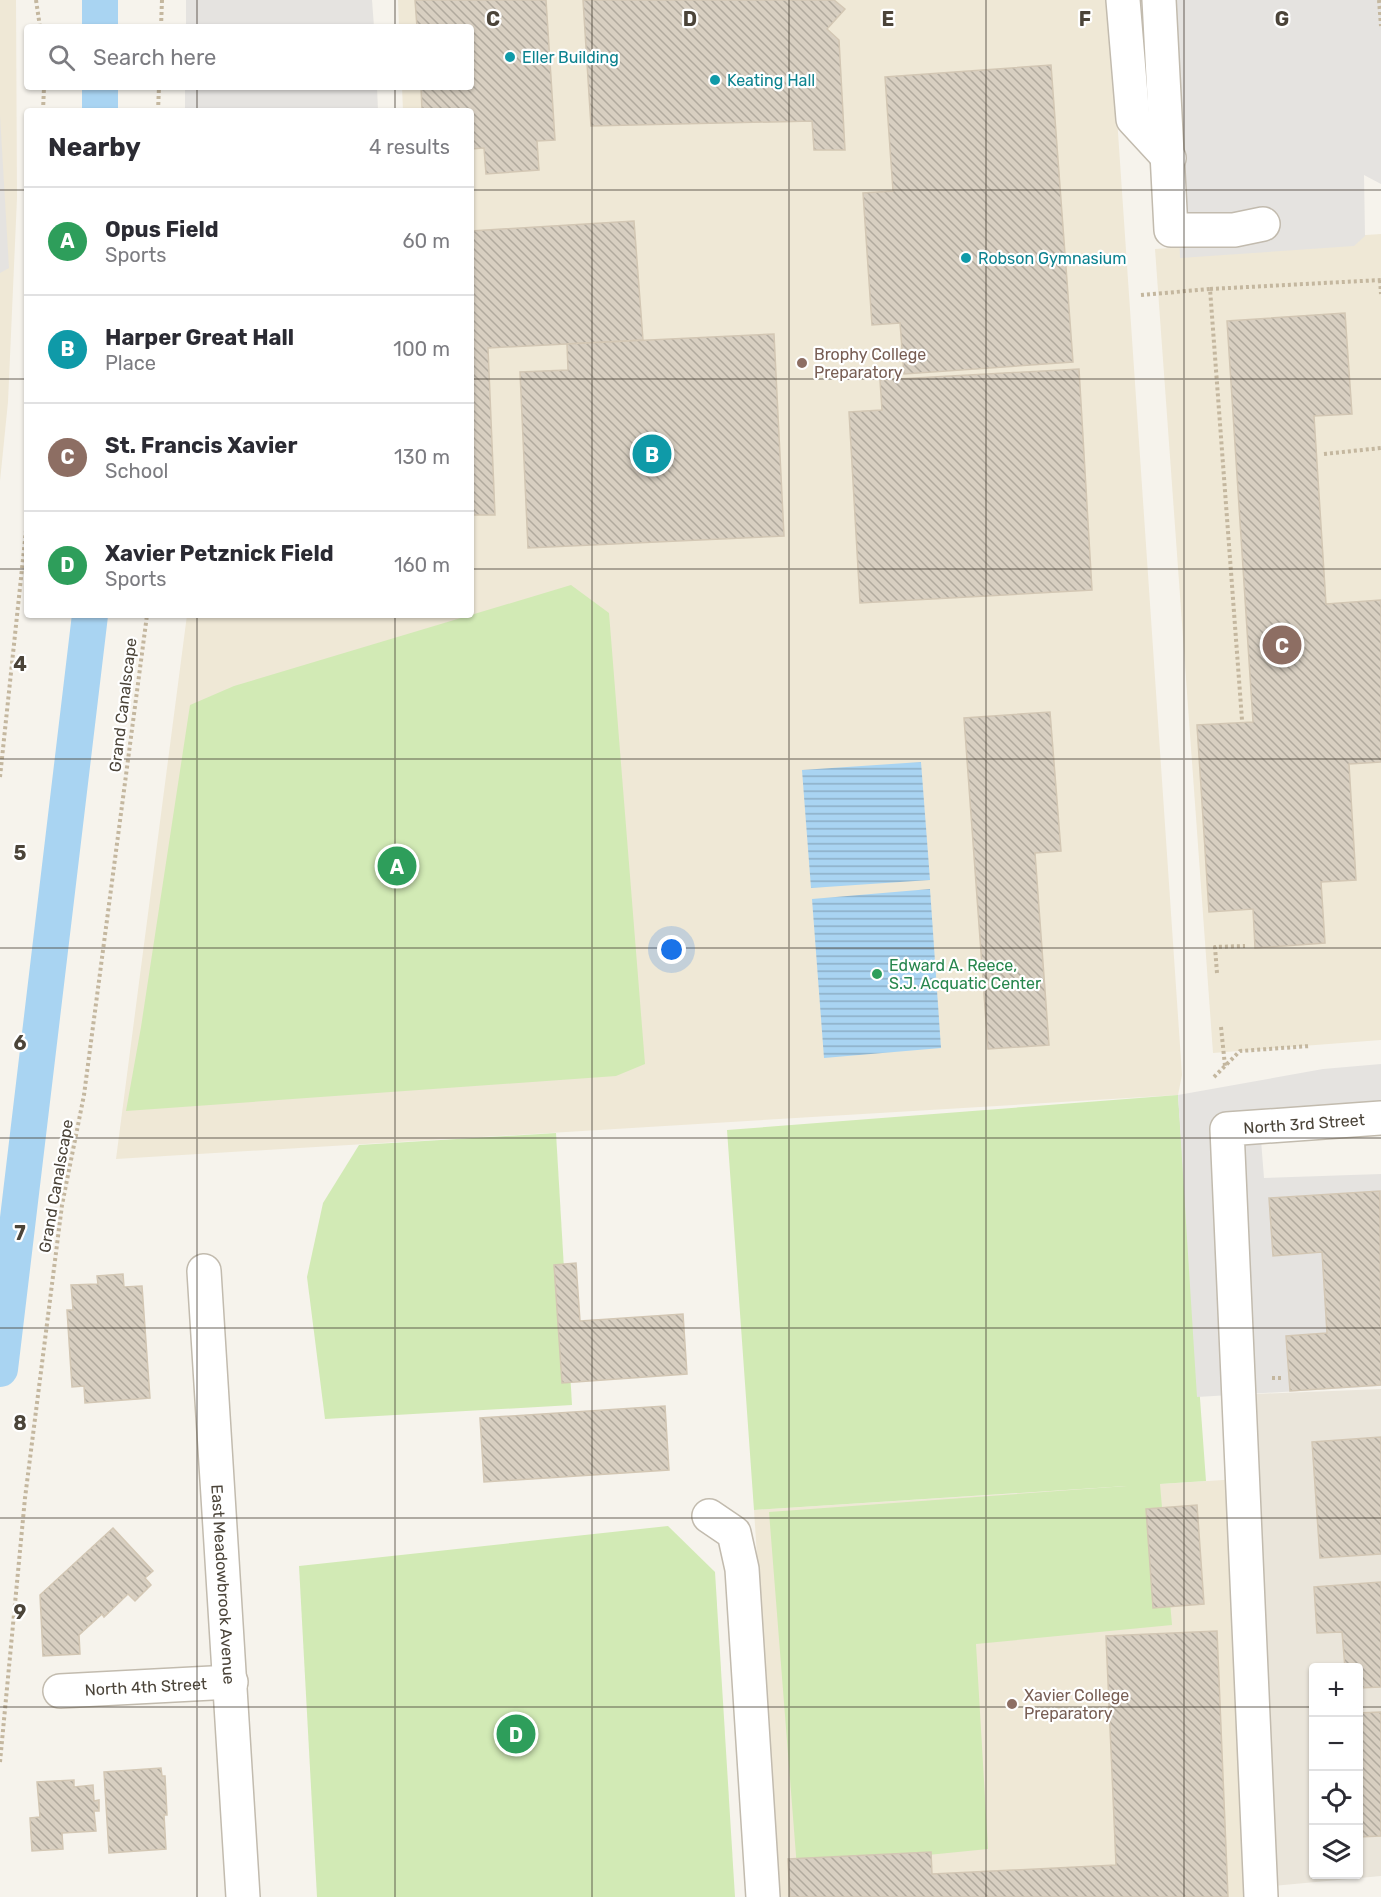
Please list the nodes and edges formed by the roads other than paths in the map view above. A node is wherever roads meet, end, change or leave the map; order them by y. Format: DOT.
graph roads {
  1 [pos="1124,0"];
  2 [pos="1159,0"];
  3 [pos="1168,158"];
  4 [pos="1263,224"];
  5 [pos="1381,1118"];
  6 [pos="204,1271"];
  7 [pos="709,1516"];
  8 [pos="231,1682"];
  9 [pos="60,1691"];
  10 [pos="243,1897"];
  11 [pos="763,1897"];
  12 [pos="1261,1897"];
  1 -- 3 [label="street"];
  2 -- 3 [label="street"];
  3 -- 4 [label="street"];
  5 -- 12 [label="street, North 3rd Street"];
  6 -- 8 [label="street, East Meadowbrook Avenue"];
  7 -- 11 [label="street"];
  8 -- 9 [label="street, North 4th Street"];
  8 -- 10 [label="street, East Meadowbrook Avenue"];
}
